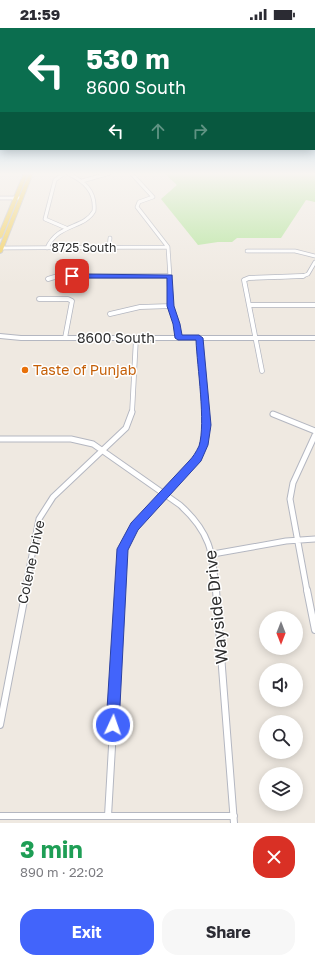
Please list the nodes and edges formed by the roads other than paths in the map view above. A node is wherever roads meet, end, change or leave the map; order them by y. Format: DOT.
graph roads {
  1 [pos="13,210"];
  2 [pos="15,210"];
  3 [pos="47,210"];
  4 [pos="93,210"];
  5 [pos="139,210"];
  6 [pos="66,228"];
  7 [pos="0,237"];
  8 [pos="110,238"];
  9 [pos="168,247"];
  10 [pos="47,248"];
  11 [pos="108,248"];
  12 [pos="1,249"];
  13 [pos="247,251"];
  14 [pos="315,256"];
  15 [pos="315,262"];
  16 [pos="170,276"];
  17 [pos="48,279"];
  18 [pos="39,299"];
  19 [pos="248,305"];
  20 [pos="315,305"];
  21 [pos="170,306"];
  22 [pos="110,314"];
  23 [pos="0,336"];
  24 [pos="14,338"];
  25 [pos="65,338"];
  26 [pos="136,338"];
  27 [pos="178,338"];
  28 [pos="199,338"];
  29 [pos="255,338"];
  30 [pos="315,338"];
  31 [pos="0,340"];
  32 [pos="262,371"];
  33 [pos="273,414"];
  34 [pos="315,431"];
  35 [pos="315,435"];
  36 [pos="0,439"];
  37 [pos="103,450"];
  38 [pos="164,494"];
  39 [pos="315,539"];
  40 [pos="297,540"];
  41 [pos="213,554"];
  42 [pos="315,630"];
  43 [pos="0,725"];
  44 [pos="0,816"];
  45 [pos="108,816"];
  46 [pos="234,819"];
  1 -- 7 [label="main road"];
  2 -- 12 [label="main road"];
  3 -- 6 [label="street"];
  4 -- 6 [label="street"];
  5 -- 9 [label="street"];
  6 -- 10 [label="street"];
  8 -- 11 [label="street"];
  9 -- 11 [label="street, 8725 South"];
  9 -- 16 [label="street"];
  10 -- 11 [label="street, 8725 South"];
  10 -- 12 [label="street, 8725 South"];
  13 -- 14 [label="street"];
  15 -- 19 [label="street"];
  16 -- 17 [label="street"];
  16 -- 21 [label="street"];
  18 -- 25 [label="street"];
  19 -- 20 [label="street"];
  19 -- 29 [label="street"];
  21 -- 22 [label="street"];
  21 -- 27 [label="street"];
  23 -- 24 [label="main road, 8600 South"];
  24 -- 25 [label="main road, 8600 South"];
  24 -- 31 [label="main road, 8600 South"];
  25 -- 26 [label="main road, 8600 South"];
  26 -- 27 [label="main road, 8600 South"];
  26 -- 37 [label="street, Colene Drive"];
  27 -- 28 [label="main road, 8600 South"];
  28 -- 29 [label="main road, 8600 South"];
  28 -- 38 [label="street"];
  29 -- 30 [label="main road, 8600 South"];
  29 -- 32 [label="street"];
  33 -- 34 [label="street"];
  35 -- 40 [label="street"];
  36 -- 37 [label="street, Wayside Drive"];
  37 -- 38 [label="street, Wayside Drive"];
  37 -- 43 [label="street, Colene Drive"];
  38 -- 41 [label="street, Wayside Drive"];
  38 -- 45 [label="street"];
  39 -- 40 [label="street"];
  40 -- 41 [label="street"];
  40 -- 42 [label="street"];
  41 -- 46 [label="street, Wayside Drive"];
  44 -- 45 [label="street"];
  45 -- 46 [label="street"];
}
